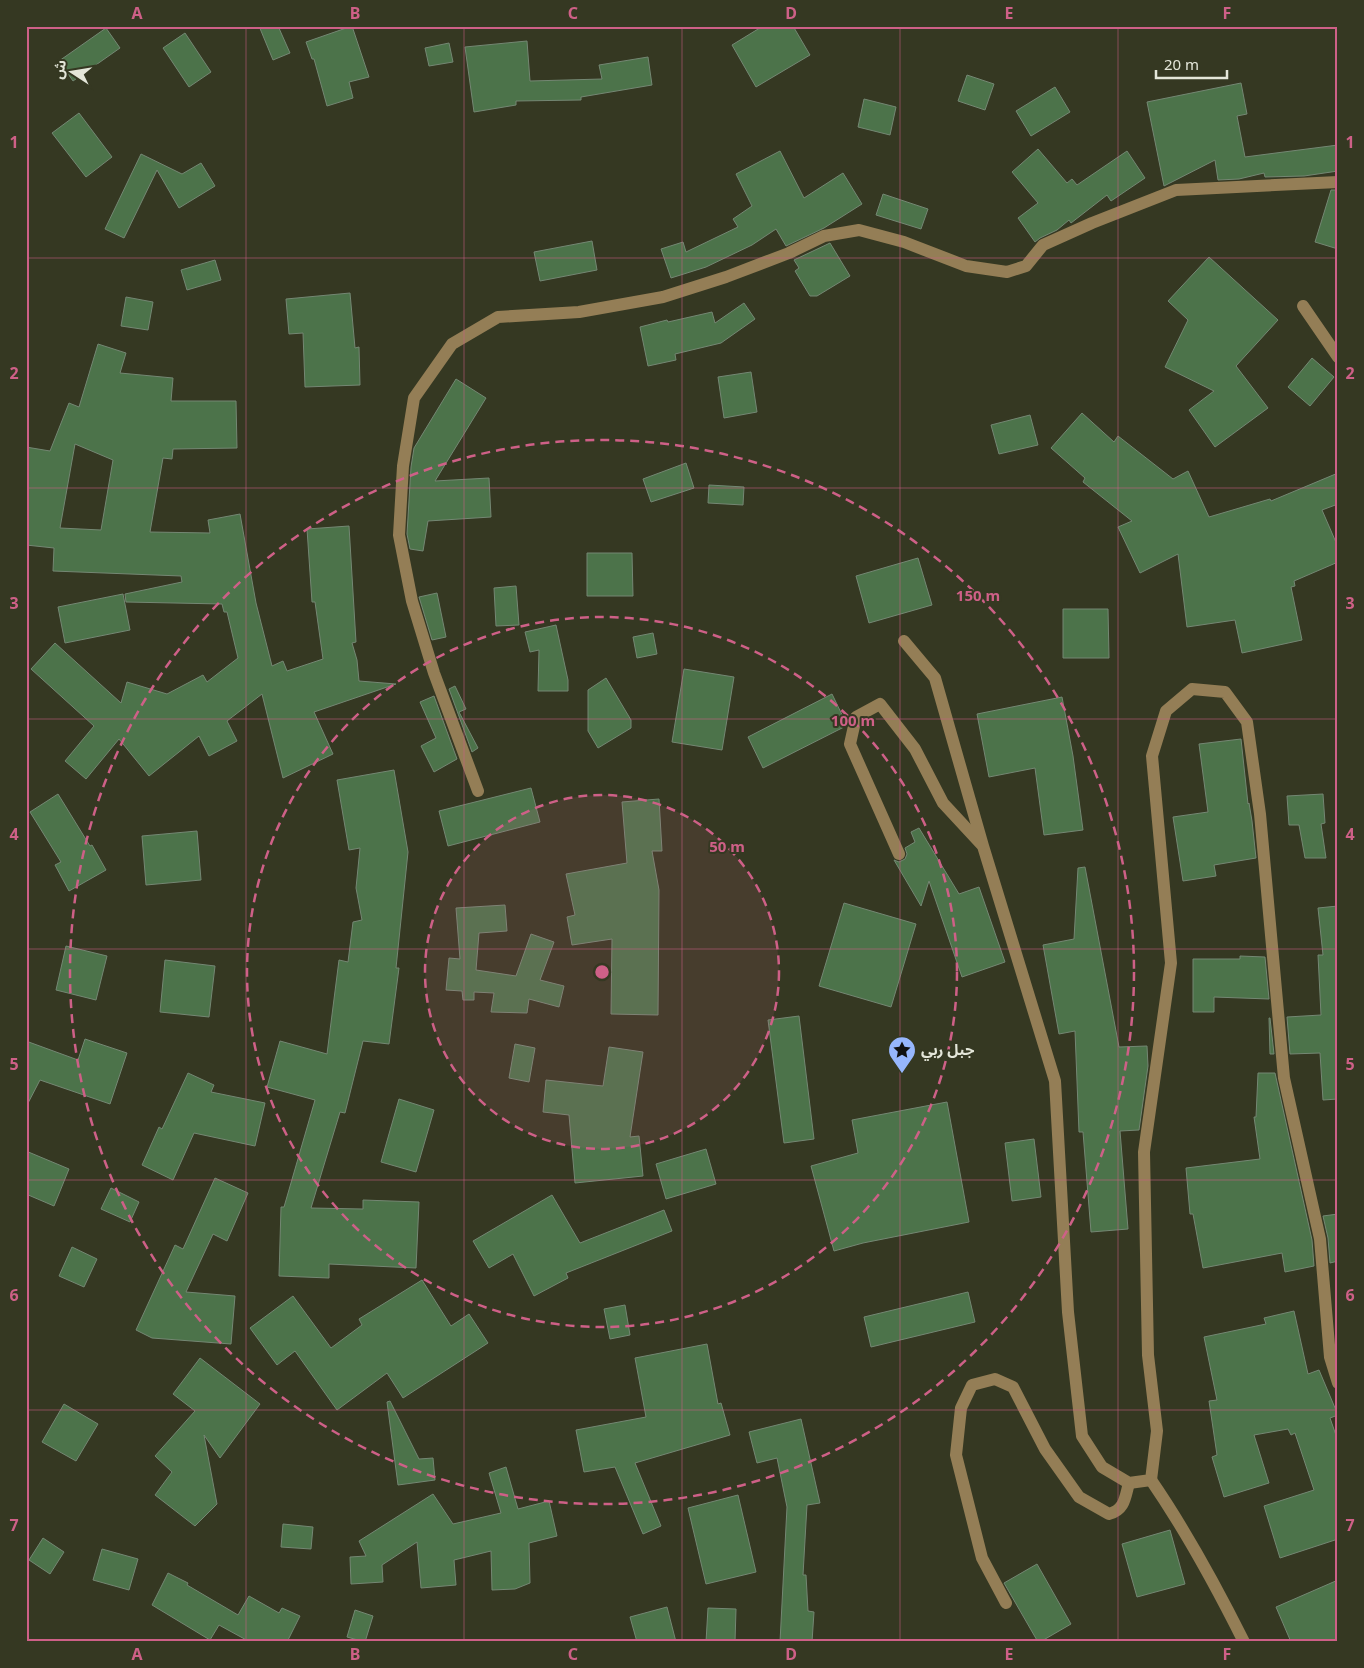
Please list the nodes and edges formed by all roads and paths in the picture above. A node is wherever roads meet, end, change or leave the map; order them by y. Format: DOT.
graph roads {
  1 [pos="1338,182"];
  2 [pos="1303,306"];
  3 [pos="1338,357"];
  4 [pos="904,641"];
  5 [pos="478,792"];
  6 [pos="983,846"];
  7 [pos="899,854"];
  8 [pos="1338,1383"];
  9 [pos="1151,1480"];
  10 [pos="1129,1483"];
  11 [pos="1006,1603"];
  12 [pos="1244,1642"];
  1 -- 5 [label="street"];
  2 -- 3 [label="street"];
  4 -- 6 [label="street"];
  6 -- 7 [label="street"];
  6 -- 10 [label="street"];
  8 -- 9 [label="street"];
  9 -- 10 [label="street"];
  9 -- 12 [label="street"];
  10 -- 11 [label="street"];
}
